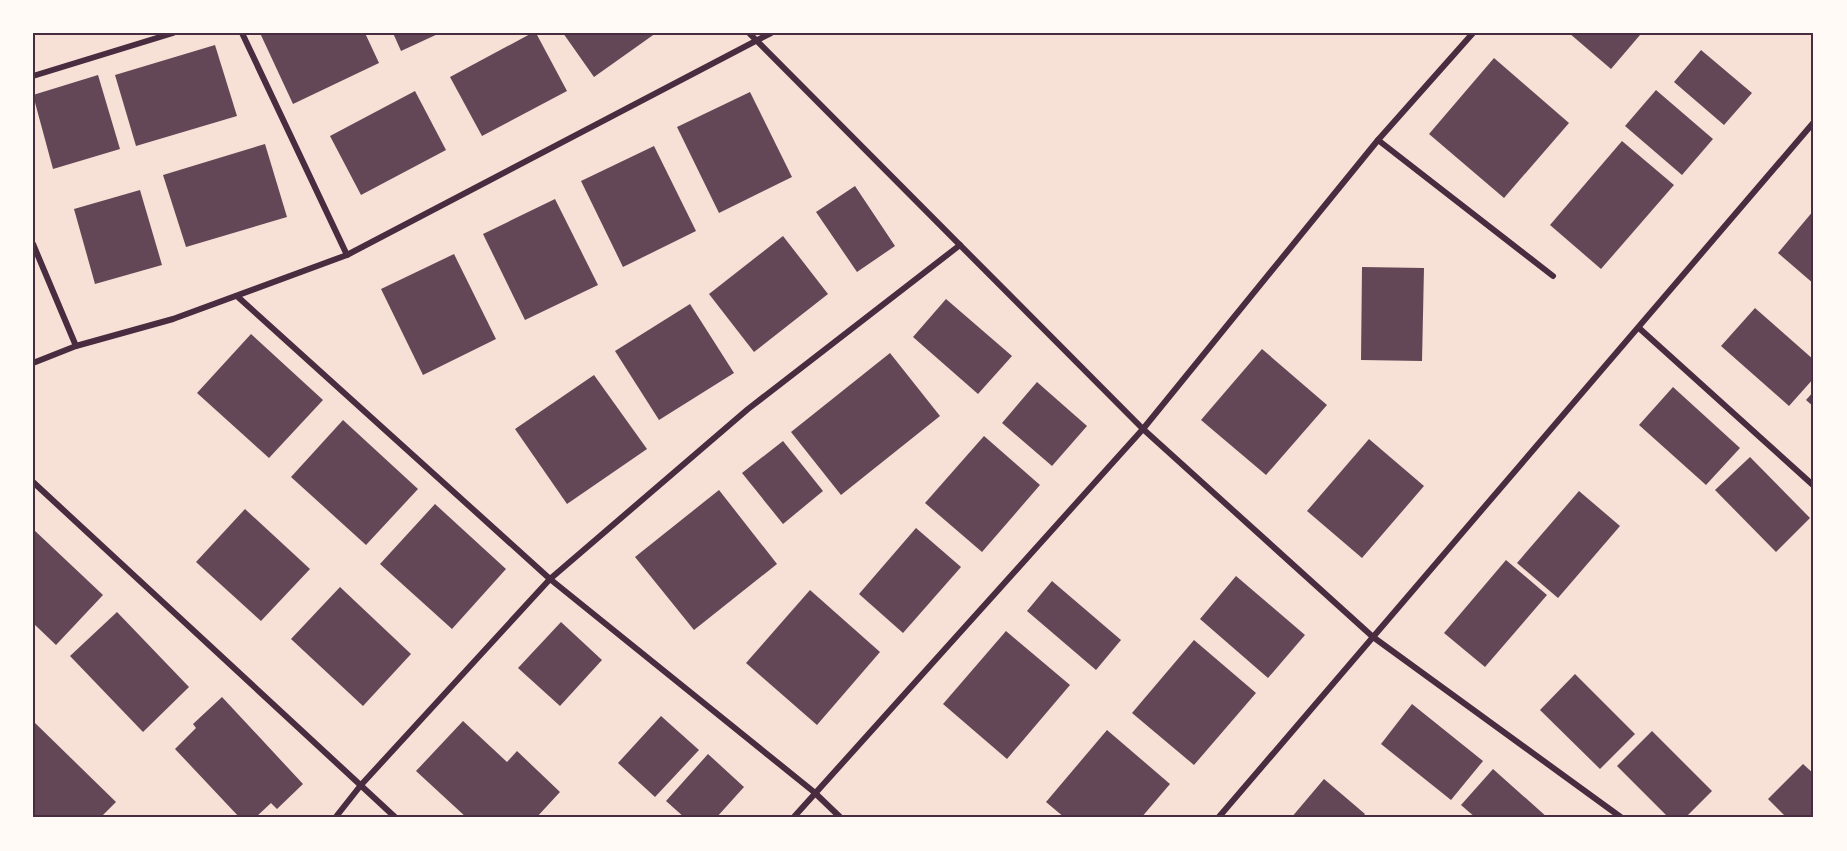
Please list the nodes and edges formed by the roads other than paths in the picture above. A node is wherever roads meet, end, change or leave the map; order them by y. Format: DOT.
graph roads {
  1 [pos="173,33"];
  2 [pos="242,33"];
  3 [pos="749,33"];
  4 [pos="771,33"];
  5 [pos="1473,33"];
  6 [pos="756,42"];
  7 [pos="33,76"];
  8 [pos="1814,122"];
  9 [pos="1378,140"];
  10 [pos="33,244"];
  11 [pos="960,245"];
  12 [pos="347,255"];
  13 [pos="1553,276"];
  14 [pos="238,297"];
  15 [pos="1639,328"];
  16 [pos="76,346"];
  17 [pos="33,363"];
  18 [pos="1143,429"];
  19 [pos="33,482"];
  20 [pos="1814,486"];
  21 [pos="550,579"];
  22 [pos="1373,638"];
  23 [pos="361,785"];
  24 [pos="814,792"];
  25 [pos="335,818"];
  26 [pos="396,818"];
  27 [pos="793,818"];
  28 [pos="841,818"];
  29 [pos="1218,818"];
  30 [pos="1622,818"];
  1 -- 7 [label="street"];
  2 -- 12 [label="street"];
  3 -- 6 [label="street"];
  4 -- 6 [label="street"];
  5 -- 9 [label="street"];
  6 -- 11 [label="street"];
  6 -- 12 [label="street"];
  8 -- 15 [label="street"];
  9 -- 13 [label="street"];
  9 -- 18 [label="street"];
  10 -- 16 [label="street"];
  11 -- 18 [label="street"];
  11 -- 21 [label="street"];
  12 -- 14 [label="street"];
  14 -- 16 [label="street"];
  14 -- 21 [label="street"];
  15 -- 20 [label="street"];
  15 -- 22 [label="street"];
  16 -- 17 [label="street"];
  18 -- 22 [label="street"];
  18 -- 24 [label="street"];
  19 -- 23 [label="street"];
  21 -- 23 [label="street"];
  21 -- 24 [label="street"];
  22 -- 29 [label="street"];
  22 -- 30 [label="street"];
  23 -- 25 [label="street"];
  23 -- 26 [label="street"];
  24 -- 27 [label="street"];
  24 -- 28 [label="street"];
}
